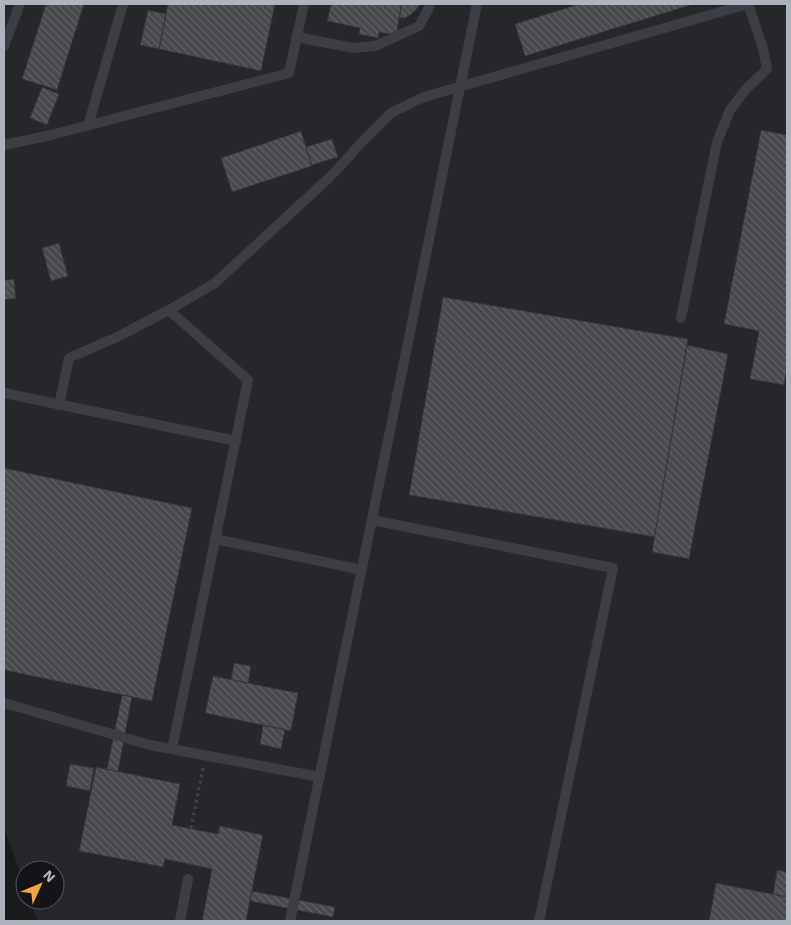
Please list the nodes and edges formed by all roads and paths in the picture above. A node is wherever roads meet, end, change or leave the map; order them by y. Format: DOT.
graph roads {
  1 [pos="20,4"];
  2 [pos="123,4"];
  3 [pos="304,4"];
  4 [pos="430,4"];
  5 [pos="476,4"];
  6 [pos="748,4"];
  7 [pos="296,37"];
  8 [pos="4,46"];
  9 [pos="460,87"];
  10 [pos="88,126"];
  11 [pos="4,145"];
  12 [pos="169,310"];
  13 [pos="681,318"];
  14 [pos="4,393"];
  15 [pos="59,404"];
  16 [pos="236,440"];
  17 [pos="372,520"];
  18 [pos="215,539"];
  19 [pos="362,570"];
  20 [pos="4,703"];
  21 [pos="172,749"];
  22 [pos="206,755"];
  23 [pos="320,777"];
  24 [pos="191,828"];
  25 [pos="188,879"];
  26 [pos="180,921"];
  27 [pos="290,921"];
  28 [pos="539,921"];
  1 -- 8 [label="lane"];
  2 -- 10 [label="lane"];
  3 -- 7 [label="lane"];
  4 -- 7 [label="lane"];
  5 -- 9 [label="lane"];
  6 -- 9 [label="lane"];
  6 -- 13 [label="lane"];
  7 -- 10 [label="lane"];
  9 -- 12 [label="lane"];
  9 -- 17 [label="lane"];
  10 -- 11 [label="lane"];
  12 -- 15 [label="lane"];
  12 -- 16 [label="lane"];
  14 -- 15 [label="lane"];
  15 -- 16 [label="lane"];
  16 -- 18 [label="lane"];
  17 -- 19 [label="lane"];
  17 -- 28 [label="lane"];
  18 -- 19 [label="lane"];
  18 -- 21 [label="lane"];
  19 -- 23 [label="lane"];
  20 -- 21 [label="lane"];
  21 -- 22 [label="lane"];
  22 -- 23 [label="lane"];
  22 -- 24 [label="path"];
  23 -- 27 [label="lane"];
  25 -- 26 [label="lane"];
}
